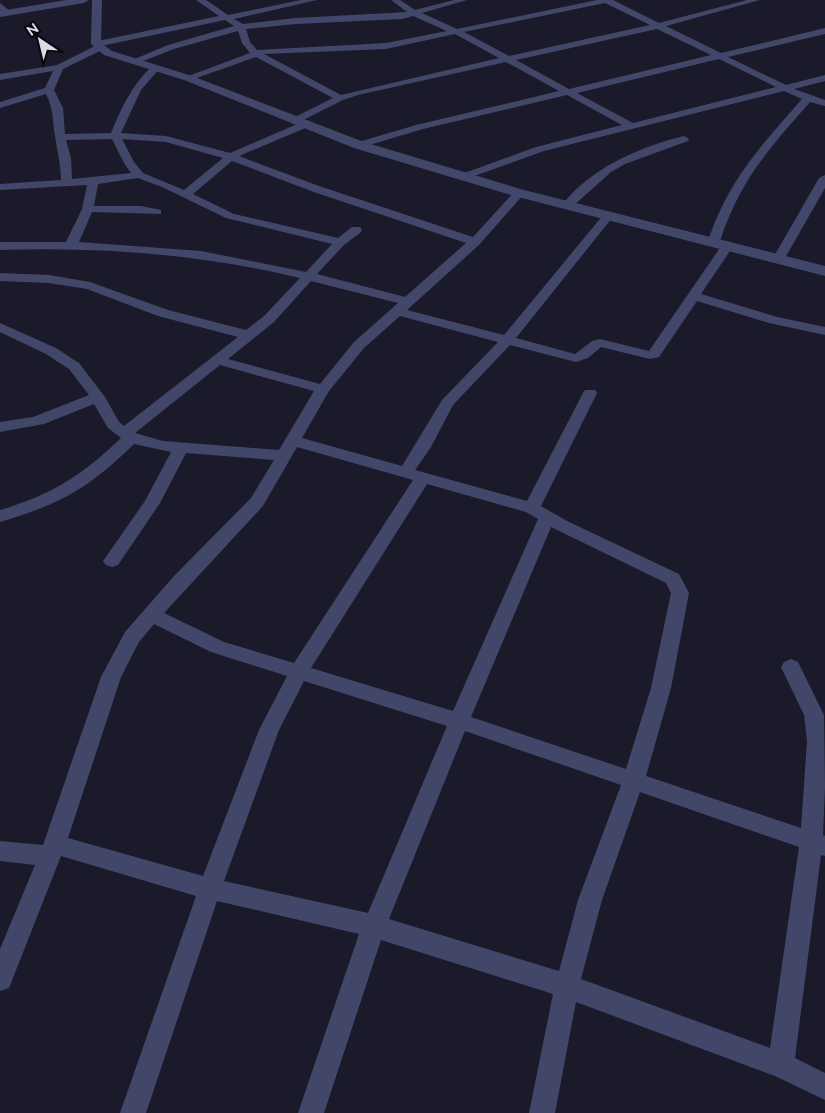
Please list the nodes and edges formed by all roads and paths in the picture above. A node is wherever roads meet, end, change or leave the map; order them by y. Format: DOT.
graph roads {
  1 [pos="84,0"];
  2 [pos="97,0"];
  3 [pos="200,0"];
  4 [pos="268,0"];
  5 [pos="313,0"];
  6 [pos="395,0"];
  7 [pos="463,0"];
  8 [pos="607,0"];
  9 [pos="756,0"];
  10 [pos="282,5"];
  11 [pos="2,11"];
  12 [pos="416,14"];
  13 [pos="226,17"];
  14 [pos="296,21"];
  15 [pos="658,26"];
  16 [pos="241,27"];
  17 [pos="455,31"];
  18 [pos="825,31"];
  19 [pos="98,46"];
  20 [pos="256,53"];
  21 [pos="722,56"];
  22 [pos="506,60"];
  23 [pos="135,61"];
  24 [pos="59,67"];
  25 [pos="155,68"];
  26 [pos="0,77"];
  27 [pos="188,78"];
  28 [pos="825,78"];
  29 [pos="787,88"];
  30 [pos="49,90"];
  31 [pos="565,92"];
  32 [pos="340,98"];
  33 [pos="808,98"];
  34 [pos="825,103"];
  35 [pos="0,105"];
  36 [pos="301,123"];
  37 [pos="631,126"];
  38 [pos="115,135"];
  39 [pos="60,137"];
  40 [pos="684,139"];
  41 [pos="359,145"];
  42 [pos="231,156"];
  43 [pos="139,175"];
  44 [pos="463,177"];
  45 [pos="825,178"];
  46 [pos="93,182"];
  47 [pos="67,183"];
  48 [pos="0,187"];
  49 [pos="519,193"];
  50 [pos="186,194"];
  51 [pos="568,205"];
  52 [pos="88,209"];
  53 [pos="157,212"];
  54 [pos="608,216"];
  55 [pos="356,230"];
  56 [pos="714,241"];
  57 [pos="340,242"];
  58 [pos="475,242"];
  59 [pos="71,245"];
  60 [pos="728,245"];
  61 [pos="0,246"];
  62 [pos="779,258"];
  63 [pos="825,271"];
  64 [pos="310,276"];
  65 [pos="0,277"];
  66 [pos="692,295"];
  67 [pos="402,306"];
  68 [pos="0,327"];
  69 [pos="825,331"];
  70 [pos="248,335"];
  71 [pos="506,341"];
  72 [pos="216,360"];
  73 [pos="323,389"];
  74 [pos="590,393"];
  75 [pos="98,397"];
  76 [pos="0,427"];
  77 [pos="128,436"];
  78 [pos="294,441"];
  79 [pos="181,447"];
  80 [pos="285,456"];
  81 [pos="414,476"];
  82 [pos="539,512"];
  83 [pos="0,516"];
  84 [pos="112,561"];
  85 [pos="152,615"];
  86 [pos="791,667"];
  87 [pos="299,671"];
  88 [pos="459,721"];
  89 [pos="634,779"];
  90 [pos="818,844"];
  91 [pos="53,850"];
  92 [pos="0,851"];
  93 [pos="210,889"];
  94 [pos="374,926"];
  95 [pos="2,969"];
  96 [pos="567,986"];
  97 [pos="781,1065"];
  98 [pos="825,1087"];
  99 [pos="133,1113"];
  100 [pos="311,1113"];
  101 [pos="542,1113"];
  1 -- 11 [label="street"];
  2 -- 19 [label="street"];
  3 -- 13 [label="street"];
  4 -- 10 [label="street"];
  5 -- 10 [label="street"];
  6 -- 12 [label="street"];
  7 -- 12 [label="street"];
  8 -- 15 [label="street"];
  8 -- 17 [label="street"];
  9 -- 15 [label="street"];
  10 -- 13 [label="street"];
  10 -- 14 [label="street"];
  12 -- 14 [label="street"];
  12 -- 17 [label="street"];
  13 -- 16 [label="street"];
  13 -- 19 [label="street"];
  14 -- 16 [label="street"];
  15 -- 21 [label="street"];
  15 -- 22 [label="street"];
  16 -- 20 [label="street"];
  16 -- 23 [label="street"];
  17 -- 20 [label="street"];
  17 -- 22 [label="street"];
  18 -- 21 [label="street"];
  19 -- 23 [label="street"];
  19 -- 24 [label="street"];
  20 -- 27 [label="street"];
  20 -- 32 [label="street"];
  21 -- 29 [label="street"];
  21 -- 31 [label="street"];
  22 -- 31 [label="street"];
  22 -- 32 [label="street"];
  23 -- 25 [label="street"];
  24 -- 26 [label="street"];
  24 -- 30 [label="street"];
  25 -- 27 [label="street"];
  25 -- 38 [label="street"];
  27 -- 36 [label="street"];
  28 -- 29 [label="street"];
  29 -- 33 [label="street"];
  29 -- 37 [label="street"];
  30 -- 35 [label="street"];
  30 -- 39 [label="street"];
  31 -- 37 [label="street"];
  31 -- 41 [label="street"];
  32 -- 36 [label="street"];
  33 -- 34 [label="street"];
  33 -- 56 [label="street"];
  36 -- 41 [label="street"];
  36 -- 42 [label="street"];
  37 -- 44 [label="street"];
  38 -- 39 [label="street"];
  38 -- 42 [label="street"];
  38 -- 43 [label="street"];
  39 -- 47 [label="street"];
  40 -- 51 [label="street"];
  41 -- 44 [label="street"];
  42 -- 50 [label="street"];
  42 -- 58 [label="street"];
  43 -- 46 [label="street"];
  43 -- 50 [label="street"];
  44 -- 49 [label="street"];
  45 -- 62 [label="street"];
  46 -- 47 [label="street"];
  46 -- 52 [label="street"];
  47 -- 48 [label="street"];
  49 -- 51 [label="street"];
  49 -- 58 [label="street"];
  50 -- 57 [label="street"];
  51 -- 54 [label="street"];
  52 -- 53 [label="street"];
  52 -- 59 [label="street"];
  54 -- 56 [label="street"];
  54 -- 71 [label="street"];
  55 -- 57 [label="street"];
  56 -- 60 [label="street"];
  57 -- 64 [label="street"];
  58 -- 67 [label="street"];
  59 -- 61 [label="street"];
  59 -- 64 [label="street"];
  60 -- 62 [label="street"];
  60 -- 66 [label="street"];
  62 -- 63 [label="street"];
  64 -- 67 [label="street"];
  64 -- 70 [label="street"];
  65 -- 70 [label="street"];
  66 -- 69 [label="street"];
  66 -- 71 [label="street"];
  67 -- 71 [label="street"];
  67 -- 73 [label="street"];
  68 -- 75 [label="street"];
  70 -- 72 [label="street"];
  71 -- 81 [label="street"];
  72 -- 73 [label="street"];
  72 -- 77 [label="street"];
  73 -- 78 [label="street"];
  74 -- 82 [label="street"];
  75 -- 76 [label="street"];
  75 -- 77 [label="street"];
  77 -- 79 [label="street"];
  77 -- 83 [label="street"];
  78 -- 80 [label="street"];
  78 -- 81 [label="street"];
  79 -- 80 [label="street"];
  79 -- 84 [label="street"];
  80 -- 85 [label="street"];
  81 -- 82 [label="street"];
  81 -- 87 [label="street"];
  82 -- 88 [label="street"];
  82 -- 89 [label="street"];
  85 -- 87 [label="street"];
  85 -- 91 [label="street"];
  86 -- 90 [label="street"];
  87 -- 88 [label="street"];
  87 -- 93 [label="street"];
  88 -- 89 [label="street"];
  88 -- 94 [label="street"];
  89 -- 90 [label="street"];
  89 -- 96 [label="street"];
  90 -- 97 [label="street"];
  91 -- 92 [label="street"];
  91 -- 93 [label="street"];
  91 -- 95 [label="street"];
  93 -- 94 [label="street"];
  93 -- 99 [label="street"];
  94 -- 96 [label="street"];
  94 -- 100 [label="street"];
  96 -- 97 [label="street"];
  96 -- 101 [label="street"];
  97 -- 98 [label="street"];
}
